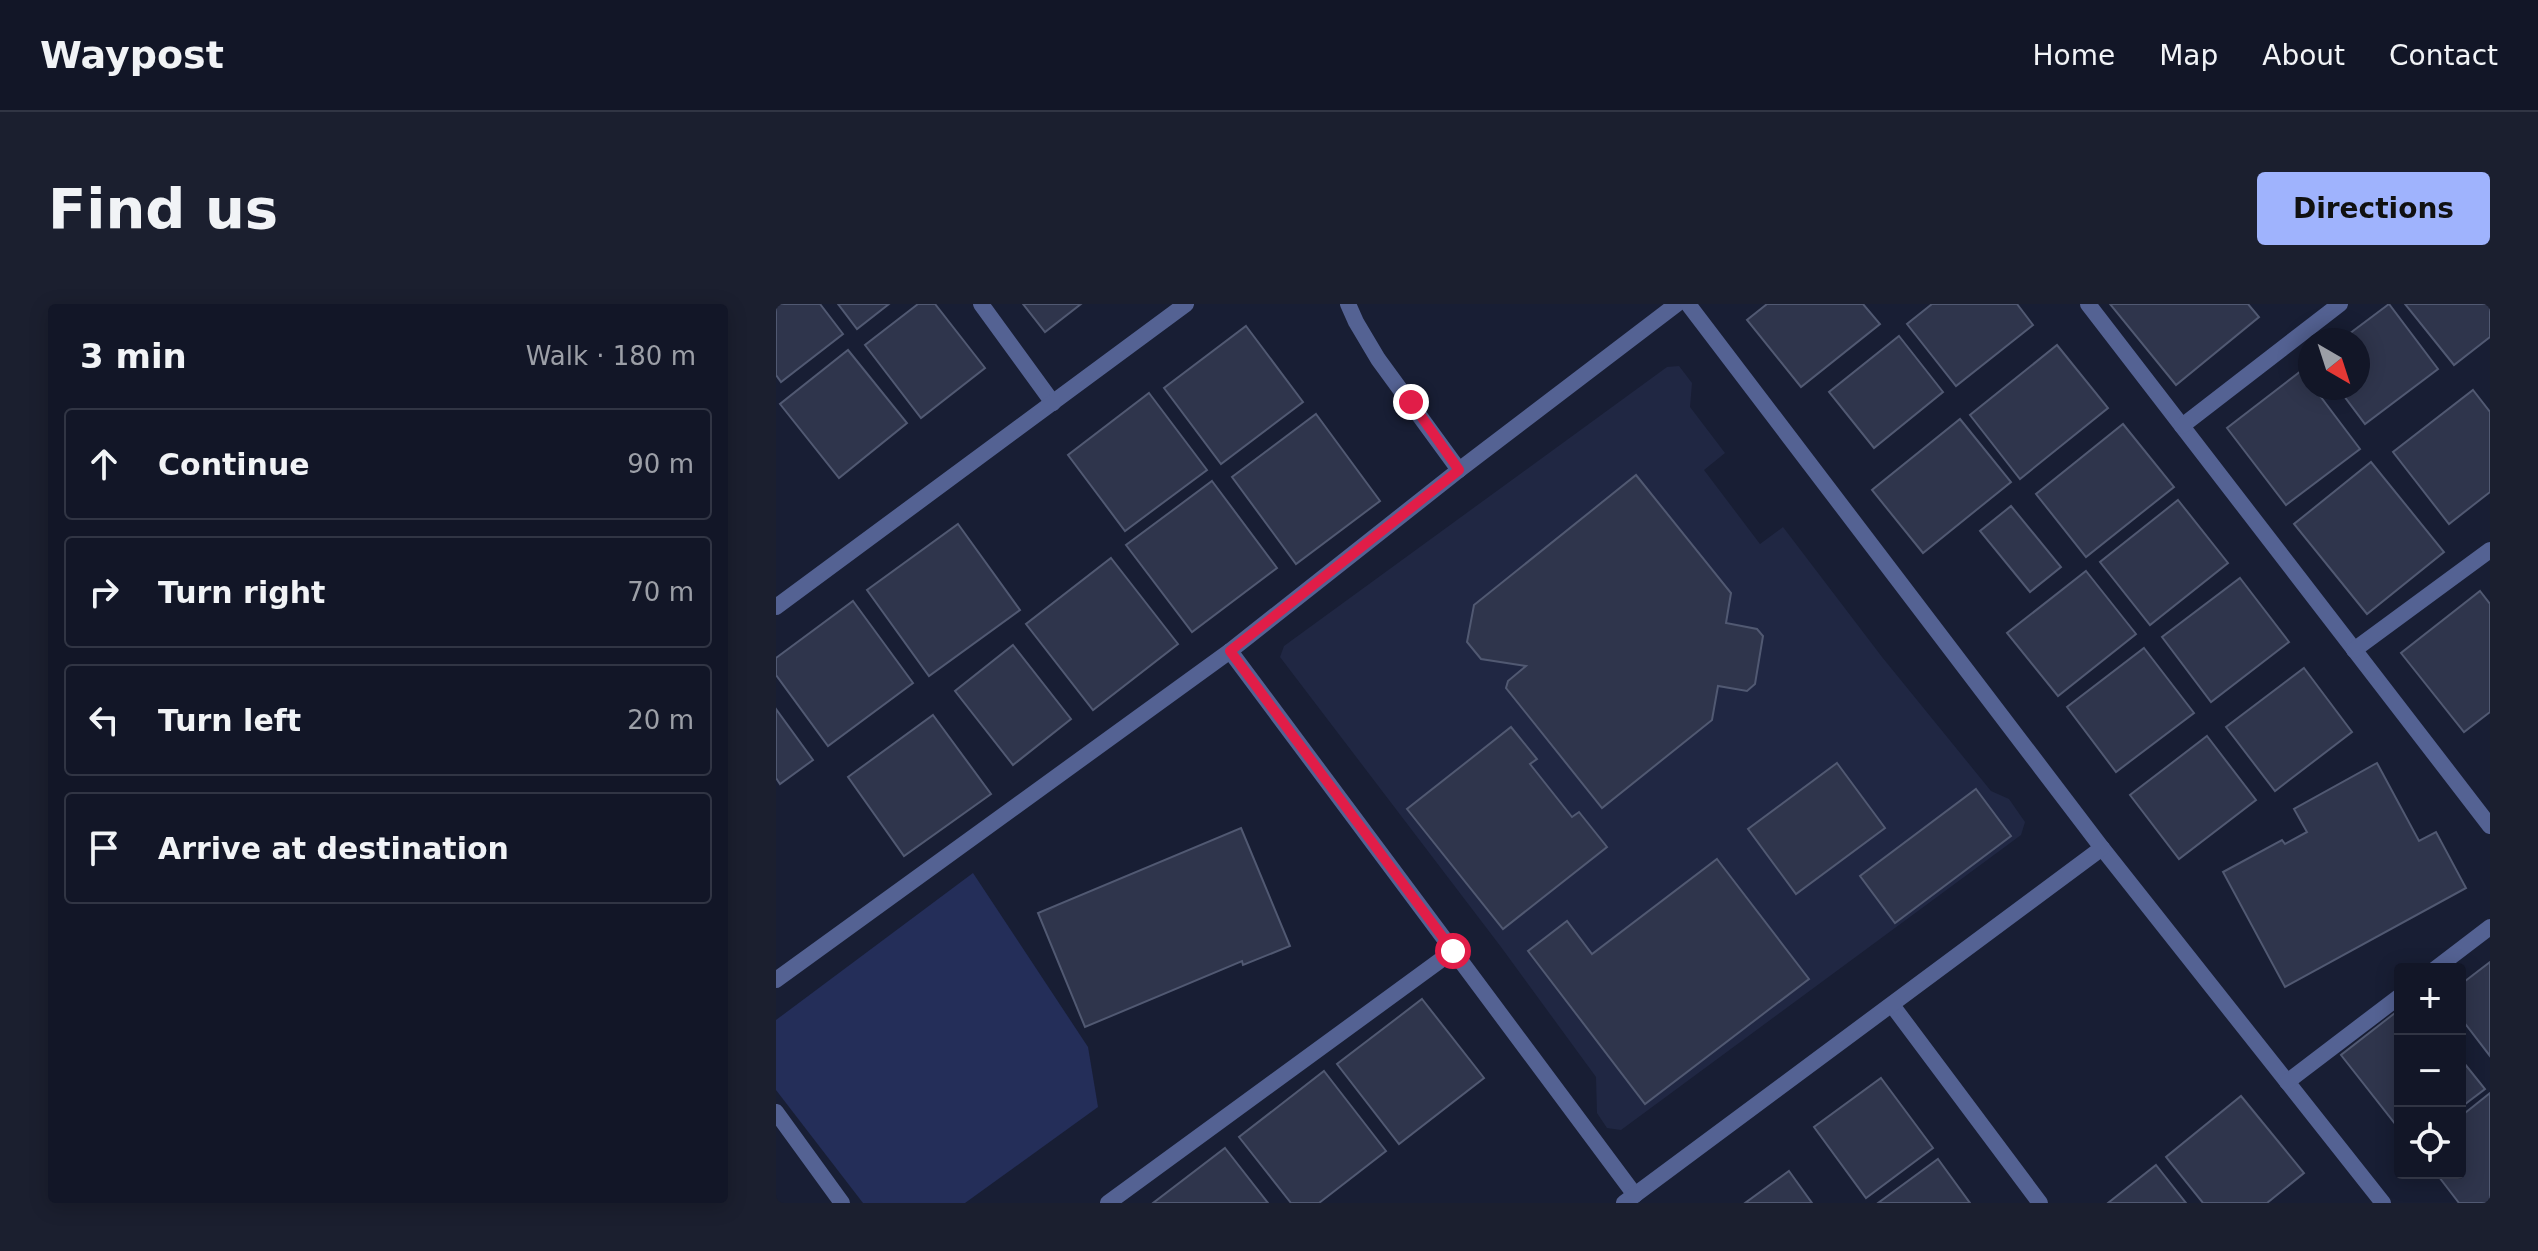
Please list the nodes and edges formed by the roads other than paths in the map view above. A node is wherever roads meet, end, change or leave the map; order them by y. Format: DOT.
graph roads {
  1 [pos="981,304"];
  2 [pos="1186,304"];
  3 [pos="1348,304"];
  4 [pos="1677,304"];
  5 [pos="1688,304"];
  6 [pos="2088,304"];
  7 [pos="2340,304"];
  8 [pos="1053,403"];
  9 [pos="2182,426"];
  10 [pos="1459,470"];
  11 [pos="2490,550"];
  12 [pos="776,607"];
  13 [pos="2354,650"];
  14 [pos="1230,651"];
  15 [pos="2490,826"];
  16 [pos="2102,848"];
  17 [pos="2490,927"];
  18 [pos="1453,951"];
  19 [pos="2443,963"];
  20 [pos="776,980"];
  21 [pos="2394,1001"];
  22 [pos="1892,1005"];
  23 [pos="2287,1082"];
  24 [pos="776,1112"];
  25 [pos="1630,1199"];
  26 [pos="842,1203"];
  27 [pos="1108,1203"];
  28 [pos="2040,1203"];
  29 [pos="2383,1203"];
  1 -- 8 [label="lane"];
  2 -- 8 [label="lane"];
  3 -- 10 [label="lane"];
  4 -- 10 [label="lane"];
  5 -- 16 [label="lane"];
  6 -- 9 [label="lane"];
  7 -- 9 [label="lane"];
  8 -- 12 [label="lane"];
  9 -- 13 [label="lane"];
  10 -- 14 [label="lane"];
  11 -- 13 [label="lane"];
  13 -- 15 [label="lane"];
  14 -- 18 [label="lane"];
  14 -- 20 [label="lane"];
  16 -- 22 [label="lane"];
  16 -- 23 [label="lane"];
  17 -- 19 [label="lane"];
  18 -- 25 [label="lane"];
  18 -- 27 [label="lane"];
  21 -- 23 [label="lane"];
  22 -- 25 [label="lane"];
  22 -- 28 [label="lane"];
  23 -- 29 [label="lane"];
  24 -- 26 [label="lane"];
}
